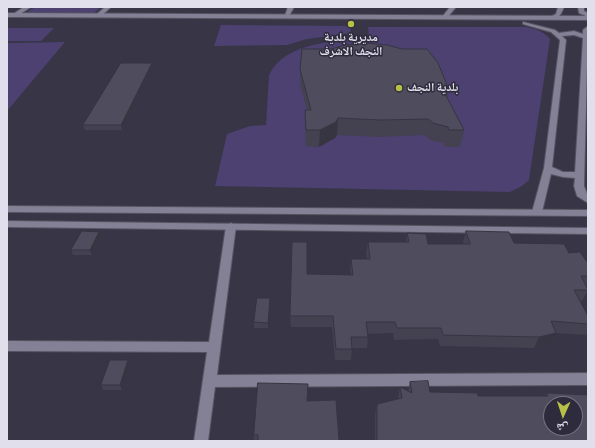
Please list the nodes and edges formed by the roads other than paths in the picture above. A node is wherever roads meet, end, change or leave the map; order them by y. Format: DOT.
graph roads {
  1 [pos="28,7"];
  2 [pos="108,7"];
  3 [pos="291,7"];
  4 [pos="444,7"];
  5 [pos="453,7"];
  6 [pos="561,7"];
  7 [pos="581,7"];
  8 [pos="7,15"];
  9 [pos="15,15"];
  10 [pos="588,15"];
  11 [pos="98,16"];
  12 [pos="215,16"];
  13 [pos="239,16"];
  14 [pos="286,17"];
  15 [pos="445,17"];
  16 [pos="552,18"];
  17 [pos="588,18"];
  18 [pos="7,21"];
  19 [pos="210,22"];
  20 [pos="236,22"];
  21 [pos="525,23"];
  22 [pos="588,23"];
  23 [pos="588,28"];
  24 [pos="559,35"];
  25 [pos="586,37"];
  26 [pos="548,168"];
  27 [pos="579,174"];
  28 [pos="588,200"];
  29 [pos="7,209"];
  30 [pos="537,212"];
  31 [pos="588,213"];
  32 [pos="7,224"];
  33 [pos="231,226"];
  34 [pos="588,230"];
  35 [pos="7,346"];
  36 [pos="215,347"];
  37 [pos="588,380"];
  38 [pos="210,381"];
  39 [pos="201,441"];
  1 -- 9 [label="street"];
  2 -- 11 [label="street"];
  3 -- 14 [label="street"];
  4 -- 15 [label="street"];
  5 -- 15 [label="street"];
  6 -- 16 [label="street"];
  7 -- 10 [label="street"];
  8 -- 9 [label="street"];
  9 -- 11 [label="street"];
  11 -- 12 [label="street"];
  12 -- 13 [label="street"];
  12 -- 19 [label="street"];
  13 -- 14 [label="street"];
  13 -- 20 [label="street"];
  14 -- 15 [label="street"];
  15 -- 16 [label="street"];
  16 -- 17 [label="street"];
  18 -- 19 [label="street"];
  19 -- 20 [label="street"];
  20 -- 21 [label="street"];
  21 -- 22 [label="street"];
  21 -- 24 [label="street"];
  23 -- 25 [label="street"];
  24 -- 25 [label="street"];
  24 -- 26 [label="street"];
  25 -- 27 [label="street"];
  26 -- 27 [label="street"];
  26 -- 30 [label="street"];
  27 -- 28 [label="street"];
  29 -- 30 [label="street"];
  30 -- 31 [label="street"];
  32 -- 33 [label="street"];
  33 -- 34 [label="street"];
  33 -- 36 [label="street"];
  35 -- 36 [label="street"];
  36 -- 38 [label="street"];
  37 -- 38 [label="street"];
  38 -- 39 [label="street"];
}
